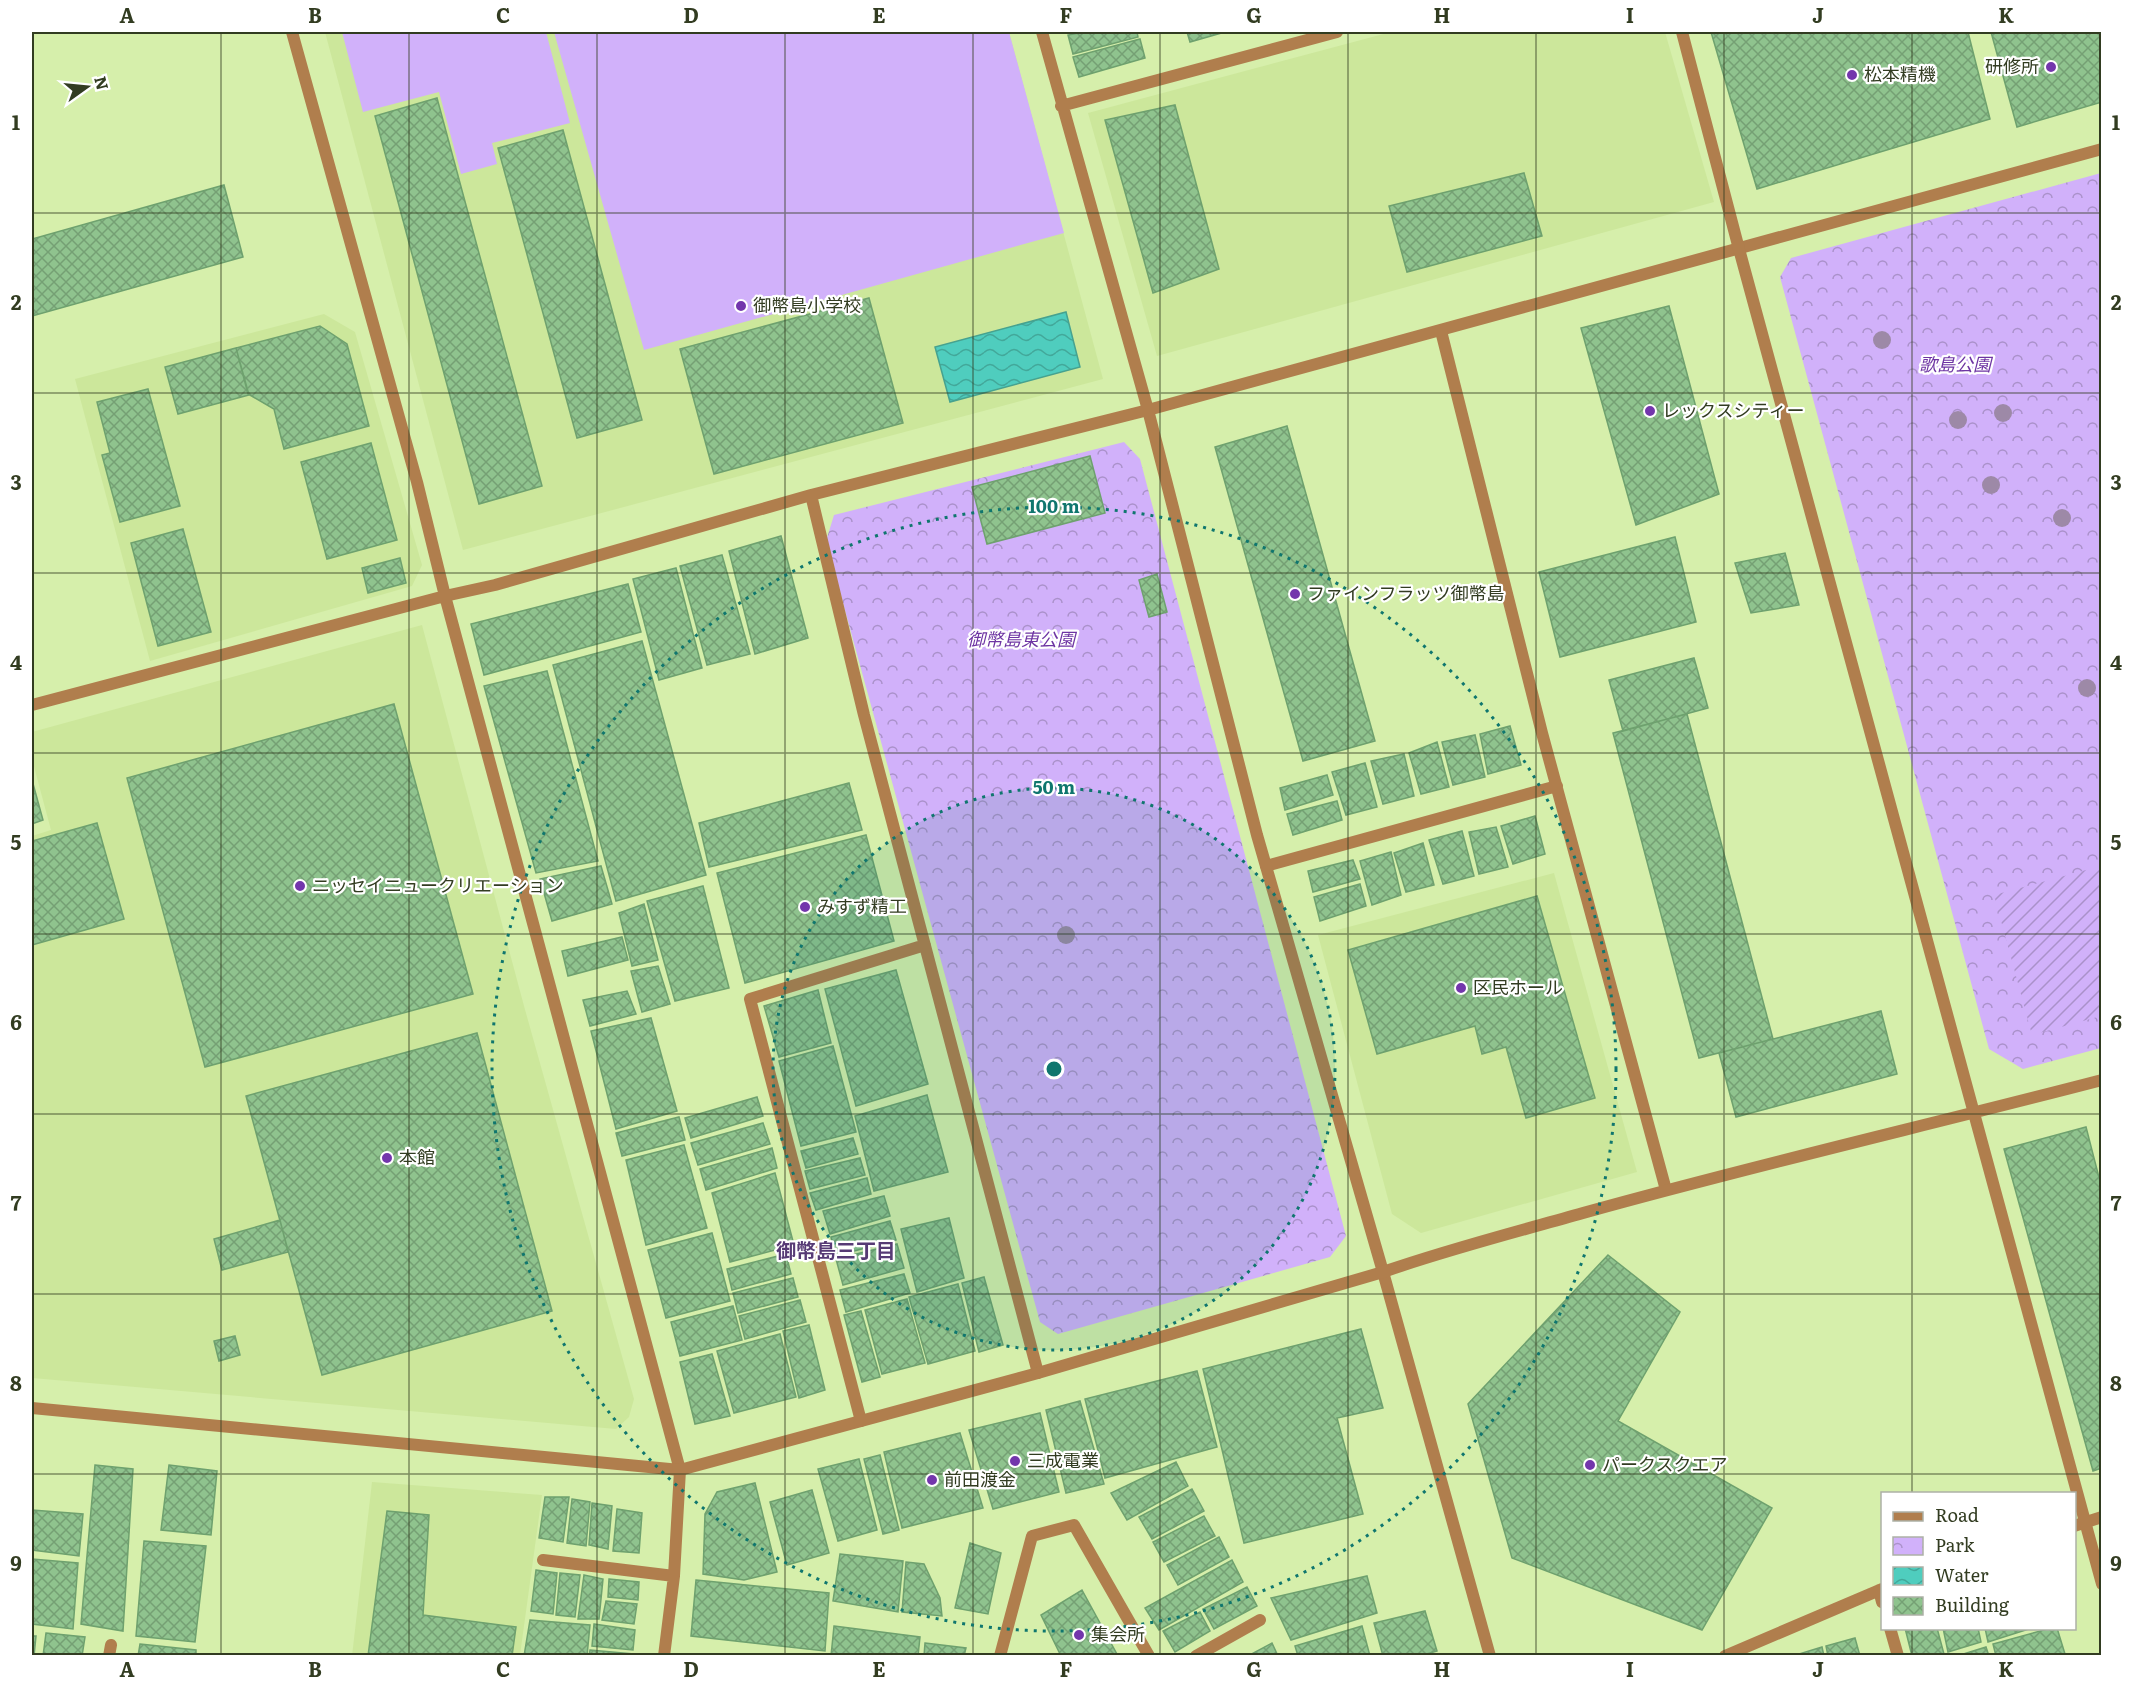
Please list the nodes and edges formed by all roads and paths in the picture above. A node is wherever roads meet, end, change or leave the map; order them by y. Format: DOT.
graph roads {
  1 [pos="292,32"];
  2 [pos="1042,32"];
  3 [pos="1338,32"];
  4 [pos="1682,32"];
  5 [pos="1061,105"];
  6 [pos="2102,149"];
  7 [pos="1739,249"];
  8 [pos="1441,331"];
  9 [pos="1148,410"];
  10 [pos="811,495"];
  11 [pos="446,596"];
  12 [pos="32,705"];
  13 [pos="1557,786"];
  14 [pos="1266,866"];
  15 [pos="925,945"];
  16 [pos="2102,1080"];
  17 [pos="1974,1114"];
  18 [pos="1666,1190"];
  19 [pos="1383,1272"];
  20 [pos="1038,1373"];
  21 [pos="32,1408"];
  22 [pos="861,1421"];
  23 [pos="680,1470"];
  24 [pos="2071,1492"];
  25 [pos="2102,1517"];
  26 [pos="2079,1525"];
  27 [pos="543,1560"];
  28 [pos="674,1576"];
  29 [pos="2102,1584"];
  30 [pos="1881,1594"];
  31 [pos="1260,1620"];
  32 [pos="1890,1630"];
  33 [pos="664,1656"];
  34 [pos="1000,1656"];
  35 [pos="1149,1656"];
  36 [pos="1196,1656"];
  37 [pos="1490,1656"];
  38 [pos="1725,1656"];
  39 [pos="1898,1656"];
  1 -- 11 [label="street"];
  2 -- 5 [label="street"];
  3 -- 5 [label="street"];
  4 -- 7 [label="street"];
  5 -- 9 [label="street"];
  6 -- 7 [label="street"];
  7 -- 8 [label="street"];
  7 -- 17 [label="street"];
  8 -- 9 [label="street"];
  8 -- 13 [label="street"];
  9 -- 10 [label="street"];
  9 -- 14 [label="street"];
  10 -- 11 [label="street"];
  10 -- 15 [label="street"];
  11 -- 12 [label="street"];
  11 -- 23 [label="street"];
  13 -- 14 [label="street"];
  13 -- 18 [label="street"];
  14 -- 19 [label="street"];
  15 -- 20 [label="street"];
  15 -- 22 [label="street"];
  16 -- 17 [label="street"];
  17 -- 18 [label="street"];
  17 -- 24 [label="street"];
  18 -- 19 [label="street"];
  19 -- 20 [label="street"];
  19 -- 37 [label="street"];
  20 -- 22 [label="street"];
  21 -- 23 [label="street"];
  22 -- 23 [label="street"];
  23 -- 28 [label="street"];
  25 -- 26 [label="street"];
  26 -- 29 [label="street"];
  27 -- 28 [label="street"];
  28 -- 33 [label="street"];
  30 -- 38 [label="street"];
  31 -- 36 [label="street"];
  32 -- 39 [label="street"];
  34 -- 35 [label="street"];
}
